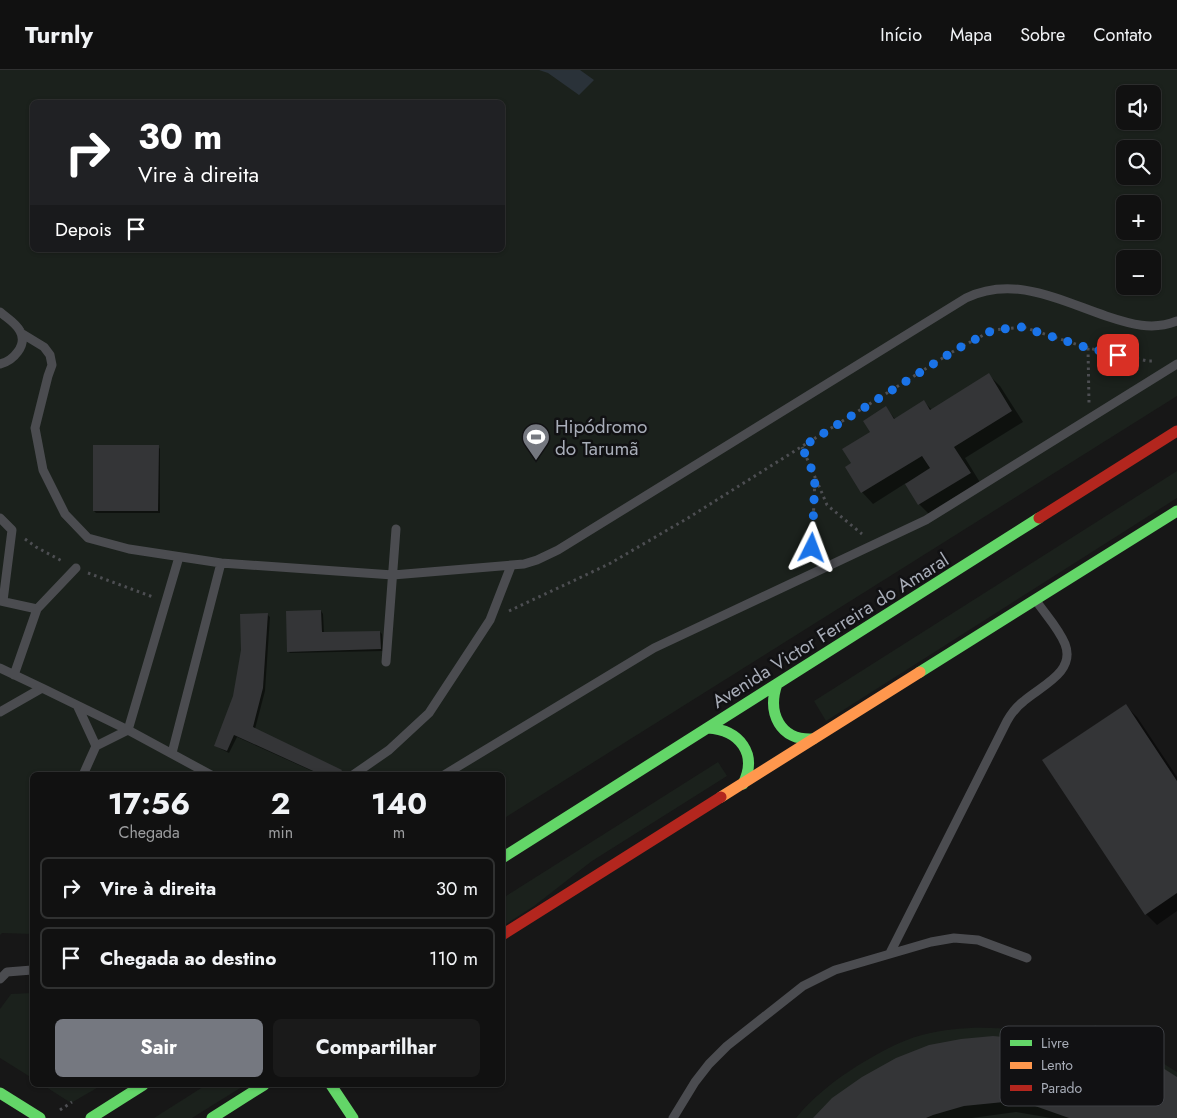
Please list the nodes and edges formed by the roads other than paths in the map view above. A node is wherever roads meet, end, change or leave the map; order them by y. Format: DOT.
graph roads {
  1 [pos="0,312"];
  2 [pos="1177,321"];
  3 [pos="21,333"];
  4 [pos="0,364"];
  5 [pos="1177,364"];
  6 [pos="1177,431"];
  7 [pos="1177,511"];
  8 [pos="0,518"];
  9 [pos="396,529"];
  10 [pos="179,557"];
  11 [pos="221,564"];
  12 [pos="511,566"];
  13 [pos="76,568"];
  14 [pos="393,575"];
  15 [pos="1036,600"];
  16 [pos="2,601"];
  17 [pos="37,609"];
  18 [pos="386,662"];
  19 [pos="0,668"];
  20 [pos="14,675"];
  21 [pos="777,684"];
  22 [pos="42,688"];
  23 [pos="78,707"];
  24 [pos="0,712"];
  25 [pos="708,728"];
  26 [pos="128,730"];
  27 [pos="813,740"];
  28 [pos="96,746"];
  29 [pos="172,753"];
  30 [pos="84,772"];
  31 [pos="206,772"];
  32 [pos="357,772"];
  33 [pos="449,772"];
  34 [pos="743,784"];
  35 [pos="505,856"];
  36 [pos="505,933"];
  37 [pos="890,953"];
  38 [pos="1027,958"];
  39 [pos="30,970"];
  40 [pos="0,979"];
  41 [pos="141,1087"];
  42 [pos="261,1087"];
  43 [pos="332,1087"];
  44 [pos="0,1093"];
  45 [pos="40,1118"];
  46 [pos="91,1118"];
  47 [pos="212,1118"];
  48 [pos="353,1118"];
  49 [pos="673,1118"];
  1 -- 3 [label="lane"];
  2 -- 12 [label="lane"];
  3 -- 4 [label="lane"];
  3 -- 10 [label="lane"];
  5 -- 33 [label="lane"];
  6 -- 21 [label="main road, Avenida Victor Ferreira do Amaral"];
  7 -- 15 [label="main road"];
  8 -- 16 [label="lane"];
  9 -- 14 [label="lane"];
  10 -- 11 [label="lane"];
  10 -- 26 [label="lane"];
  11 -- 14 [label="lane"];
  11 -- 29 [label="lane"];
  12 -- 14 [label="lane"];
  12 -- 32 [label="lane"];
  13 -- 17 [label="lane"];
  14 -- 18 [label="lane"];
  15 -- 27 [label="main road"];
  15 -- 37 [label="lane"];
  16 -- 17 [label="lane"];
  17 -- 20 [label="lane"];
  19 -- 20 [label="lane"];
  20 -- 22 [label="lane"];
  21 -- 25 [label="main road, Avenida Victor Ferreira do Amaral"];
  21 -- 27 [label="main road"];
  22 -- 23 [label="lane"];
  22 -- 24 [label="lane"];
  23 -- 26 [label="lane"];
  23 -- 28 [label="lane"];
  25 -- 34 [label="main road"];
  25 -- 35 [label="main road, Avenida Victor Ferreira do Amaral"];
  26 -- 28 [label="lane"];
  26 -- 29 [label="lane"];
  27 -- 34 [label="main road"];
  28 -- 30 [label="lane"];
  29 -- 31 [label="lane"];
  34 -- 36 [label="main road"];
  37 -- 38 [label="lane"];
  37 -- 49 [label="lane"];
  39 -- 40 [label="lane"];
  41 -- 46 [label="main road"];
  42 -- 47 [label="main road"];
  43 -- 48 [label="main road"];
  44 -- 45 [label="main road"];
}
